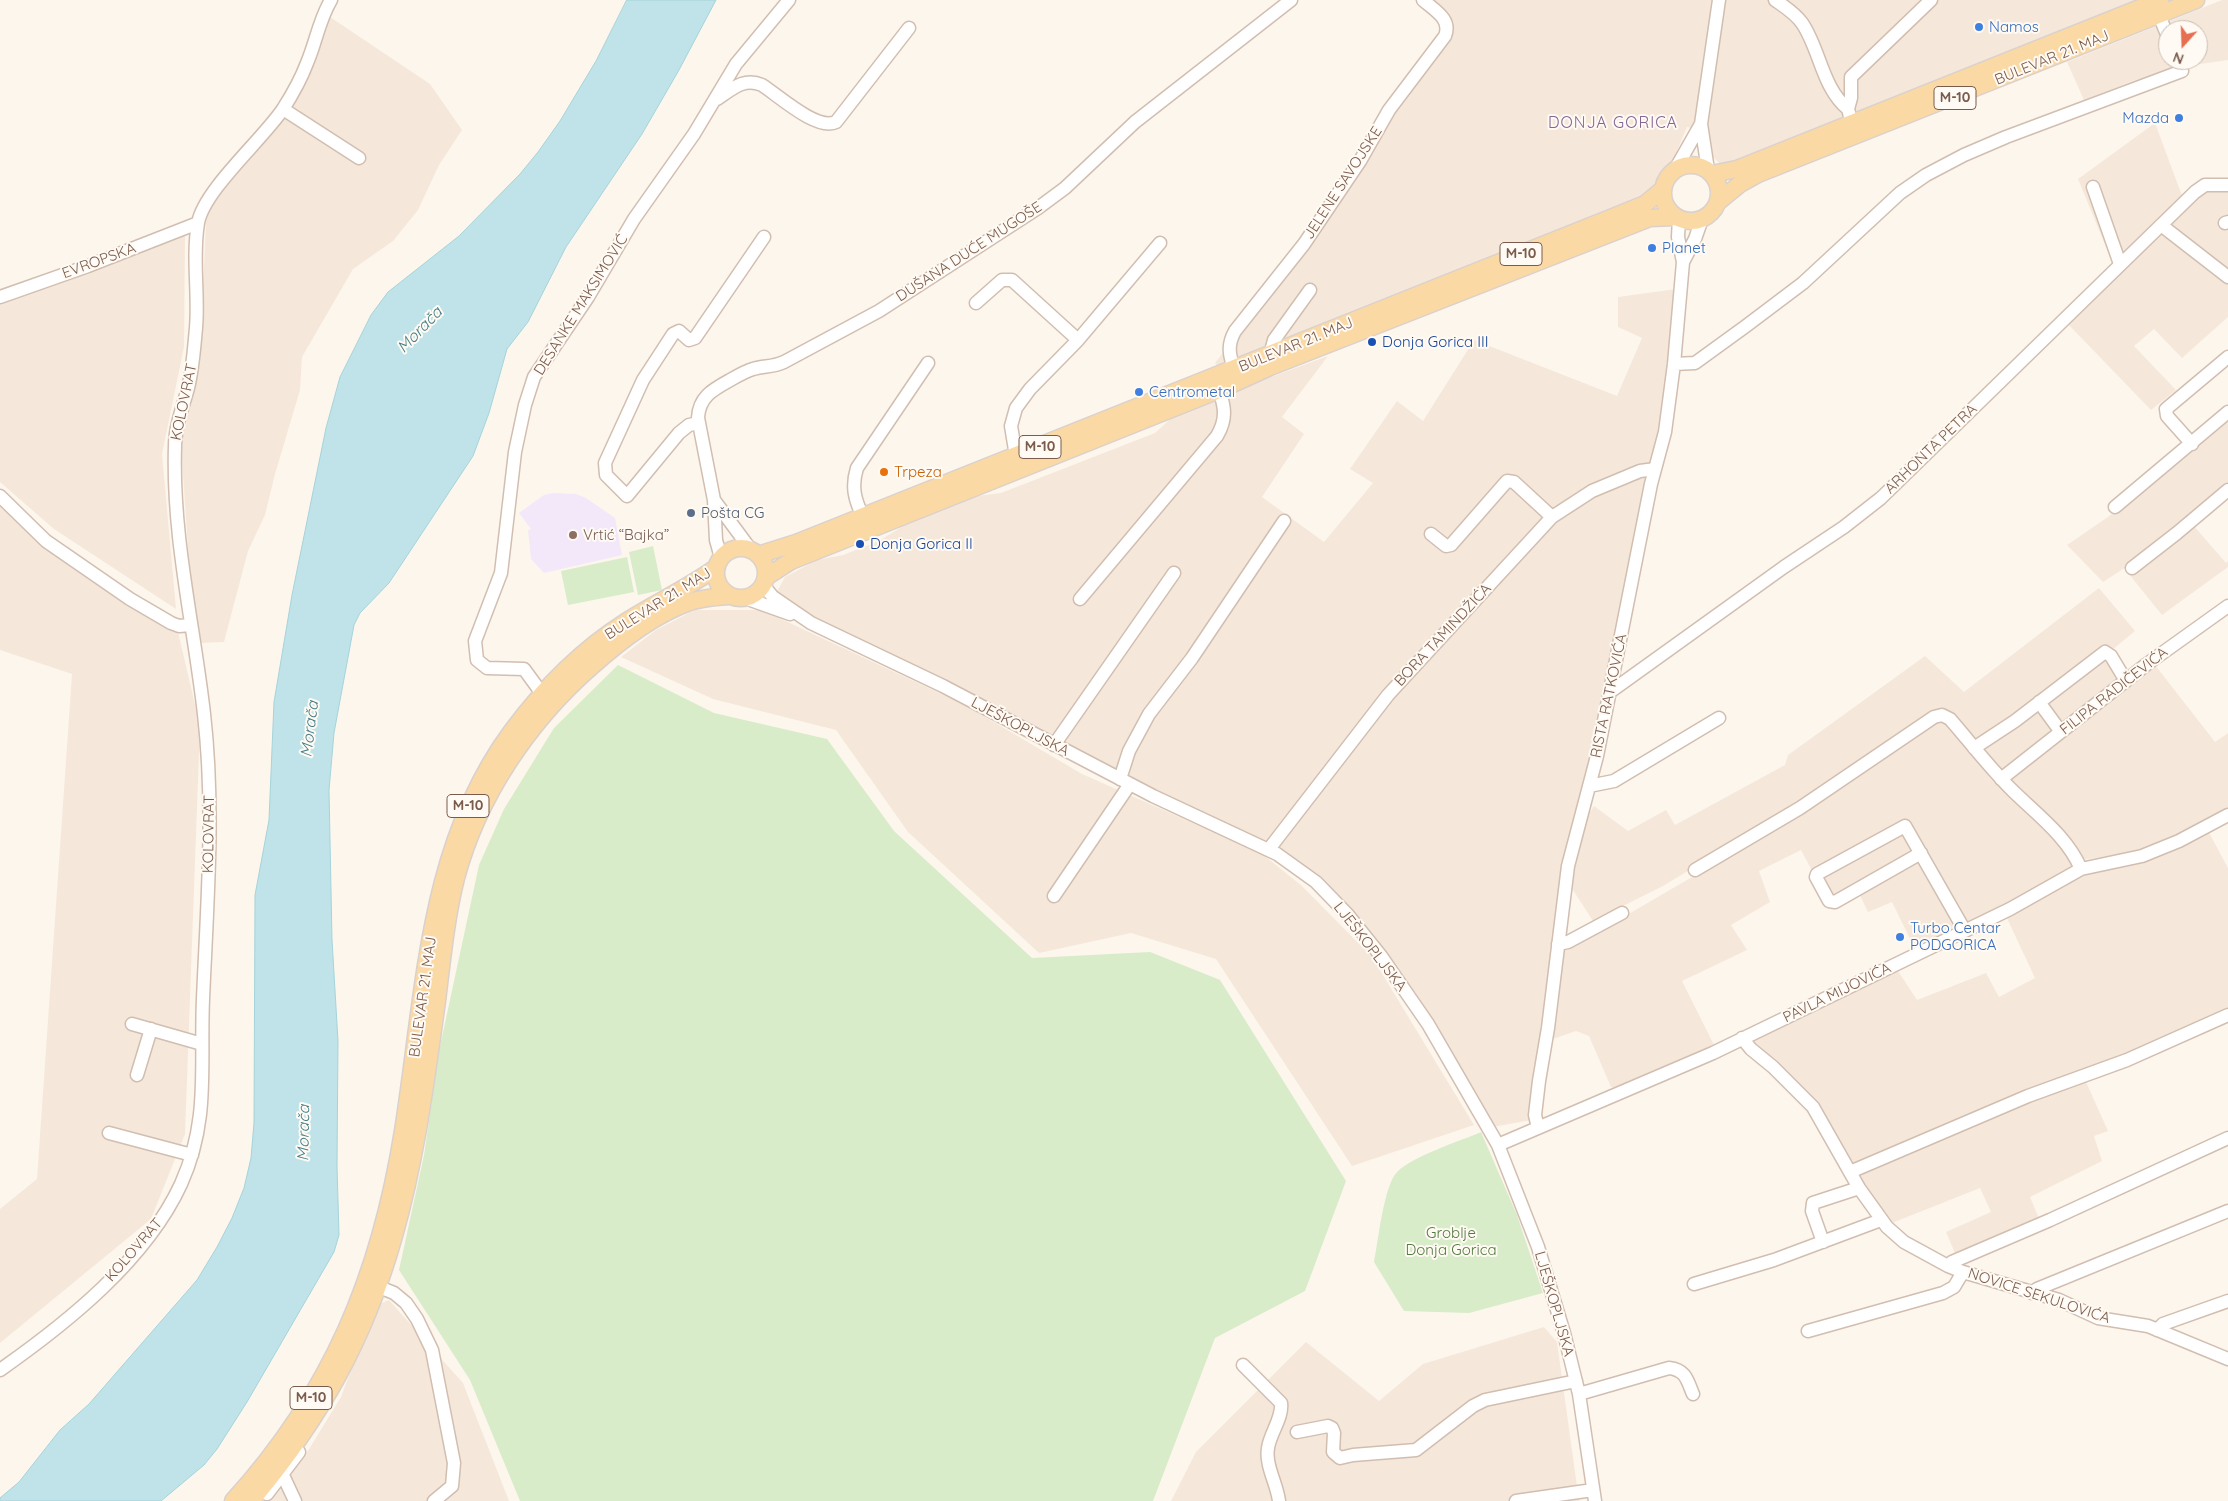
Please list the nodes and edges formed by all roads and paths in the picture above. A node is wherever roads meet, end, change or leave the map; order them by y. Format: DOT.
graph roads {
  1 [pos="331,0"];
  2 [pos="789,0"];
  3 [pos="1292,0"];
  4 [pos="1423,0"];
  5 [pos="1719,0"];
  6 [pos="1775,0"];
  7 [pos="1930,0"];
  8 [pos="2196,0"];
  9 [pos="2159,8"];
  10 [pos="2163,20"];
  11 [pos="909,28"];
  12 [pos="2182,70"];
  13 [pos="713,102"];
  14 [pos="283,109"];
  15 [pos="1850,116"];
  16 [pos="1701,124"];
  17 [pos="359,158"];
  18 [pos="1676,168"];
  19 [pos="1710,172"];
  20 [pos="2228,185"];
  21 [pos="2093,187"];
  22 [pos="1662,190"];
  23 [pos="1718,202"];
  24 [pos="1677,218"];
  25 [pos="1702,218"];
  26 [pos="198,223"];
  27 [pos="2161,225"];
  28 [pos="764,237"];
  29 [pos="1160,243"];
  30 [pos="1683,262"];
  31 [pos="2120,264"];
  32 [pos="2228,277"];
  33 [pos="1310,290"];
  34 [pos="0,297"];
  35 [pos="976,303"];
  36 [pos="1078,340"];
  37 [pos="1270,356"];
  38 [pos="2228,357"];
  39 [pos="928,363"];
  40 [pos="1674,364"];
  41 [pos="1235,370"];
  42 [pos="1219,390"];
  43 [pos="2228,412"];
  44 [pos="699,424"];
  45 [pos="2192,444"];
  46 [pos="1016,456"];
  47 [pos="1655,469"];
  48 [pos="2228,490"];
  49 [pos="0,496"];
  50 [pos="714,500"];
  51 [pos="2116,507"];
  52 [pos="863,517"];
  53 [pos="1552,517"];
  54 [pos="1284,522"];
  55 [pos="1431,534"];
  56 [pos="754,552"];
  57 [pos="719,562"];
  58 [pos="2132,568"];
  59 [pos="1174,573"];
  60 [pos="765,581"];
  61 [pos="737,597"];
  62 [pos="1080,599"];
  63 [pos="2228,606"];
  64 [pos="800,617"];
  65 [pos="190,625"];
  66 [pos="2126,681"];
  67 [pos="1610,692"];
  68 [pos="543,695"];
  69 [pos="2039,702"];
  70 [pos="1719,718"];
  71 [pos="2061,732"];
  72 [pos="1054,745"];
  73 [pos="1974,748"];
  74 [pos="2001,779"];
  75 [pos="1125,782"];
  76 [pos="1589,786"];
  77 [pos="2228,814"];
  78 [pos="1269,849"];
  79 [pos="1921,853"];
  80 [pos="2081,869"];
  81 [pos="1694,870"];
  82 [pos="1054,896"];
  83 [pos="1622,913"];
  84 [pos="1965,931"];
  85 [pos="1558,944"];
  86 [pos="2228,1015"];
  87 [pos="132,1024"];
  88 [pos="151,1030"];
  89 [pos="1742,1038"];
  90 [pos="202,1044"];
  91 [pos="137,1075"];
  92 [pos="1538,1128"];
  93 [pos="109,1133"];
  94 [pos="2228,1138"];
  95 [pos="1498,1145"];
  96 [pos="192,1155"];
  97 [pos="1850,1172"];
  98 [pos="1859,1188"];
  99 [pos="2228,1211"];
  100 [pos="1881,1220"];
  101 [pos="1823,1242"];
  102 [pos="1948,1266"];
  103 [pos="1963,1272"];
  104 [pos="372,1284"];
  105 [pos="1694,1284"];
  106 [pos="2032,1293"];
  107 [pos="2228,1301"];
  108 [pos="2157,1330"];
  109 [pos="1808,1331"];
  110 [pos="2228,1359"];
  111 [pos="1243,1364"];
  112 [pos="0,1370"];
  113 [pos="1576,1381"];
  114 [pos="1579,1394"];
  115 [pos="1693,1394"];
  116 [pos="1298,1432"];
  117 [pos="281,1471"];
  118 [pos="1594,1496"];
  119 [pos="233,1501"];
  120 [pos="251,1501"];
  121 [pos="261,1501"];
  122 [pos="295,1501"];
  123 [pos="434,1501"];
  124 [pos="1278,1501"];
  125 [pos="1516,1501"];
  1 -- 14 [label="street"];
  2 -- 13 [label="street, DESANKE MAKSIMOVIĆ"];
  3 -- 44 [label="street, DUŠANA DUĆE MUGOŠE"];
  4 -- 41 [label="street, JELENE SAVOJSKE"];
  5 -- 16 [label="street"];
  6 -- 15 [label="street"];
  7 -- 15 [label="street"];
  8 -- 9 [label="main road, BULEVAR 21. MAJ / M-10"];
  9 -- 10 [label="street"];
  9 -- 15 [label="main road, BULEVAR 21. MAJ / M-10"];
  9 -- 23 [label="main road, BULEVAR 21. MAJ / M-10"];
  11 -- 13 [label="street"];
  12 -- 40 [label="street"];
  13 -- 68 [label="street, DESANKE MAKSIMOVIĆ"];
  14 -- 17 [label="street"];
  14 -- 26 [label="street"];
  15 -- 19 [label="main road, BULEVAR 21. MAJ / M-10"];
  16 -- 18 [label="street"];
  16 -- 19 [label="street"];
  18 -- 19 [label="main road, BULEVAR 21. MAJ / M-10"];
  18 -- 22 [label="main road, BULEVAR 21. MAJ / M-10"];
  19 -- 23 [label="main road"];
  20 -- 27 [label="street, ARHONTA PETRA"];
  21 -- 31 [label="street"];
  22 -- 24 [label="main road"];
  22 -- 37 [label="main road, BULEVAR 21. MAJ / M-10"];
  23 -- 25 [label="main road, BULEVAR 21. MAJ / M-10"];
  24 -- 25 [label="main road, BULEVAR 21. MAJ / M-10"];
  24 -- 30 [label="street, RISTA RATKOVIĆA"];
  24 -- 42 [label="main road, BULEVAR 21. MAJ / M-10"];
  25 -- 30 [label="street, RISTA RATKOVIĆA"];
  26 -- 34 [label="street, EVROPSKA"];
  26 -- 65 [label="street, KOLOVRAT"];
  27 -- 31 [label="street, ARHONTA PETRA"];
  27 -- 32 [label="street"];
  28 -- 44 [label="street"];
  29 -- 36 [label="street"];
  30 -- 40 [label="street, RISTA RATKOVIĆA"];
  31 -- 67 [label="street, ARHONTA PETRA"];
  33 -- 37 [label="street"];
  35 -- 36 [label="street"];
  36 -- 46 [label="street"];
  37 -- 41 [label="main road, BULEVAR 21. MAJ / M-10"];
  38 -- 45 [label="street"];
  39 -- 52 [label="street"];
  40 -- 47 [label="street, RISTA RATKOVIĆA"];
  41 -- 46 [label="main road, BULEVAR 21. MAJ / M-10"];
  42 -- 60 [label="main road, BULEVAR 21. MAJ / M-10"];
  42 -- 62 [label="street"];
  43 -- 45 [label="street"];
  44 -- 50 [label="street, DUŠANA DUĆE MUGOŠE"];
  45 -- 51 [label="street"];
  46 -- 52 [label="main road, BULEVAR 21. MAJ / M-10"];
  47 -- 53 [label="street, BORA TAMINDŽIĆA"];
  47 -- 67 [label="street, RISTA RATKOVIĆA"];
  48 -- 58 [label="street"];
  49 -- 65 [label="street"];
  50 -- 56 [label="street, DUŠANA DUĆE MUGOŠE"];
  50 -- 57 [label="street, DUŠANA DUĆE MUGOŠE"];
  52 -- 56 [label="main road, BULEVAR 21. MAJ / M-10"];
  53 -- 55 [label="street"];
  53 -- 78 [label="street, BORA TAMINDŽIĆA"];
  54 -- 75 [label="street"];
  56 -- 57 [label="main road, BULEVAR 21. MAJ / M-10"];
  56 -- 60 [label="main road"];
  57 -- 61 [label="main road, BULEVAR 21. MAJ"];
  57 -- 68 [label="main road, BULEVAR 21. MAJ / M-10"];
  59 -- 72 [label="street"];
  60 -- 61 [label="main road, BULEVAR 21. MAJ / M-10"];
  60 -- 64 [label="street, LJEŠKOPLJSKA"];
  61 -- 64 [label="street, LJEŠKOPLJSKA"];
  61 -- 104 [label="main road, BULEVAR 21. MAJ / M-10"];
  63 -- 66 [label="street, FILIPA RADIČEVIĆA"];
  64 -- 72 [label="street, LJEŠKOPLJSKA"];
  65 -- 90 [label="street, KOLOVRAT"];
  66 -- 69 [label="street"];
  66 -- 71 [label="street, FILIPA RADIČEVIĆA"];
  67 -- 76 [label="street, RISTA RATKOVIĆA"];
  68 -- 104 [label="main road, BULEVAR 21. MAJ / M-10"];
  69 -- 71 [label="street"];
  69 -- 73 [label="street"];
  70 -- 76 [label="street"];
  71 -- 74 [label="street, FILIPA RADIČEVIĆA"];
  72 -- 75 [label="street, LJEŠKOPLJSKA"];
  73 -- 74 [label="street"];
  73 -- 81 [label="street"];
  74 -- 80 [label="street"];
  75 -- 78 [label="street, LJEŠKOPLJSKA"];
  75 -- 82 [label="street"];
  76 -- 85 [label="street, RISTA RATKOVIĆA"];
  77 -- 80 [label="street, PAVLA MIJOVIĆA"];
  78 -- 95 [label="street, LJEŠKOPLJSKA"];
  79 -- 79 [label="street"];
  79 -- 84 [label="street"];
  80 -- 84 [label="street, PAVLA MIJOVIĆA"];
  83 -- 85 [label="street"];
  84 -- 89 [label="street, PAVLA MIJOVIĆA"];
  85 -- 92 [label="street, RISTA RATKOVIĆA"];
  86 -- 97 [label="street"];
  87 -- 88 [label="street"];
  88 -- 90 [label="street"];
  88 -- 91 [label="street"];
  89 -- 92 [label="street, PAVLA MIJOVIĆA"];
  89 -- 97 [label="street, NOVICE SEKULOVIĆA"];
  90 -- 96 [label="street, KOLOVRAT"];
  92 -- 95 [label="street, PAVLA MIJOVIĆA"];
  93 -- 96 [label="street"];
  94 -- 102 [label="street"];
  95 -- 113 [label="street, LJEŠKOPLJSKA"];
  96 -- 112 [label="street, KOLOVRAT"];
  97 -- 98 [label="street, NOVICE SEKULOVIĆA"];
  98 -- 100 [label="street, NOVICE SEKULOVIĆA"];
  98 -- 101 [label="street"];
  99 -- 106 [label="street"];
  100 -- 101 [label="street"];
  100 -- 102 [label="street, NOVICE SEKULOVIĆA"];
  101 -- 105 [label="street"];
  102 -- 103 [label="street, NOVICE SEKULOVIĆA"];
  103 -- 106 [label="street, NOVICE SEKULOVIĆA"];
  103 -- 109 [label="street"];
  104 -- 117 [label="main road, BULEVAR 21. MAJ / M-10"];
  104 -- 119 [label="main road, BULEVAR 21. MAJ / M-10"];
  104 -- 123 [label="street"];
  106 -- 108 [label="street, NOVICE SEKULOVIĆA"];
  107 -- 108 [label="street"];
  108 -- 110 [label="street, NOVICE SEKULOVIĆA"];
  111 -- 124 [label="street"];
  113 -- 114 [label="street, LJEŠKOPLJSKA"];
  113 -- 116 [label="street"];
  114 -- 115 [label="street"];
  114 -- 118 [label="street, LJEŠKOPLJSKA"];
  117 -- 120 [label="main road, BULEVAR 21. MAJ / M-10"];
  117 -- 121 [label="street"];
  117 -- 122 [label="street"];
  118 -- 125 [label="street"];
}
